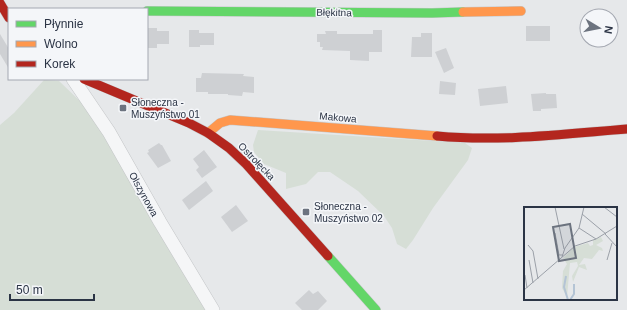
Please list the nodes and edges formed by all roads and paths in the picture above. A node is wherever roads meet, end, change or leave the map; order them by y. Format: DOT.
graph roads {
  1 [pos="0,3"];
  2 [pos="148,11"];
  3 [pos="521,11"];
  4 [pos="8,16"];
  5 [pos="74,80"];
  6 [pos="98,82"];
  7 [pos="627,129"];
  8 [pos="208,133"];
  9 [pos="213,310"];
  10 [pos="376,310"];
  1 -- 4 [label="street"];
  2 -- 3 [label="street, Błękitna"];
  5 -- 9 [label="street, Olszynowa"];
  6 -- 8 [label="street, Ostrołęcka"];
  7 -- 8 [label="street, Makowa"];
  8 -- 10 [label="street, Ostrołęcka"];
}
